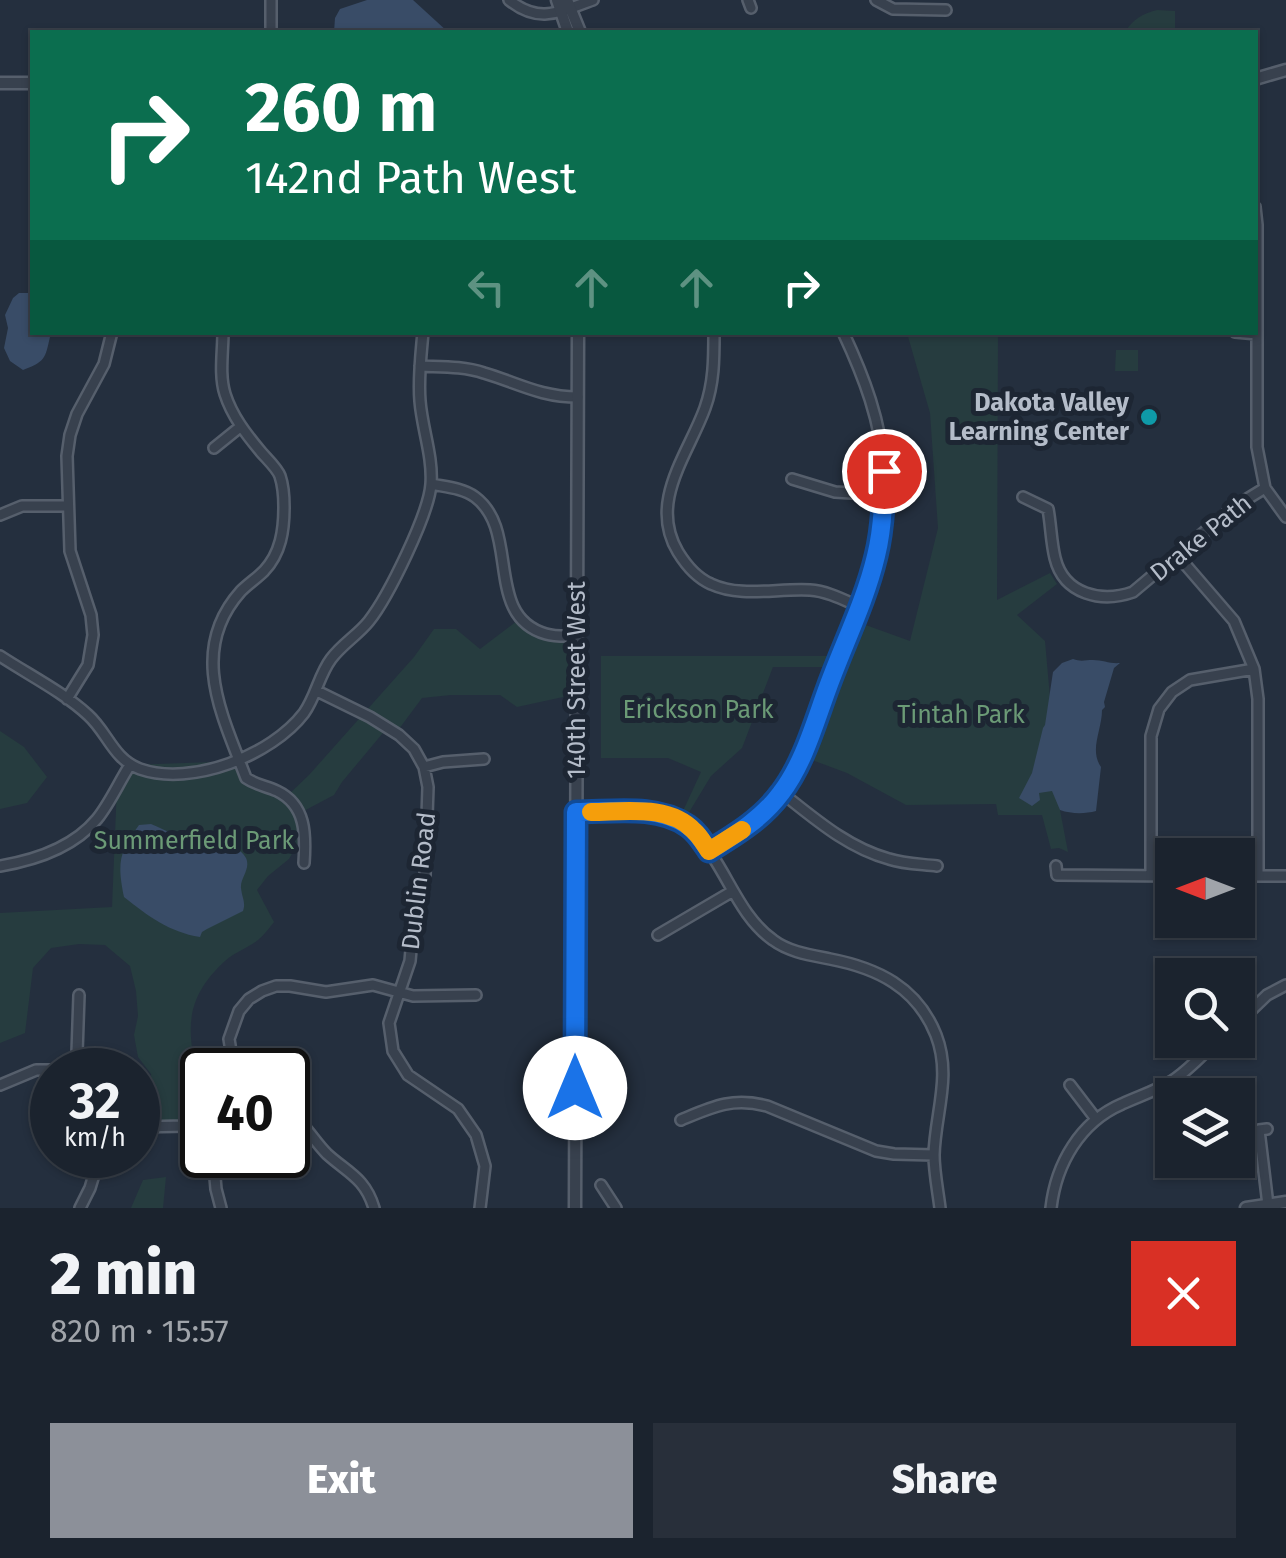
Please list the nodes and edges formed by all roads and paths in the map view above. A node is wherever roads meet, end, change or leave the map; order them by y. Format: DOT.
graph roads {
  1 [pos="271,0"];
  2 [pos="509,0"];
  3 [pos="556,0"];
  4 [pos="592,0"];
  5 [pos="876,0"];
  6 [pos="566,8"];
  7 [pos="946,10"];
  8 [pos="271,30"];
  9 [pos="579,30"];
  10 [pos="1286,70"];
  11 [pos="1258,78"];
  12 [pos="0,83"];
  13 [pos="30,83"];
  14 [pos="111,335"];
  15 [pos="223,335"];
  16 [pos="423,335"];
  17 [pos="578,335"];
  18 [pos="714,335"];
  19 [pos="845,335"];
  20 [pos="1257,335"];
  21 [pos="420,366"];
  22 [pos="578,397"];
  23 [pos="240,427"];
  24 [pos="214,448"];
  25 [pos="792,479"];
  26 [pos="431,484"];
  27 [pos="1265,488"];
  28 [pos="884,495"];
  29 [pos="1022,497"];
  30 [pos="67,506"];
  31 [pos="0,515"];
  32 [pos="1286,517"];
  33 [pos="1178,556"];
  34 [pos="860,607"];
  35 [pos="577,636"];
  36 [pos="0,656"];
  37 [pos="1254,668"];
  38 [pos="317,691"];
  39 [pos="67,700"];
  40 [pos="484,759"];
  41 [pos="239,761"];
  42 [pos="130,764"];
  43 [pos="424,768"];
  44 [pos="782,793"];
  45 [pos="576,812"];
  46 [pos="709,851"];
  47 [pos="304,863"];
  48 [pos="0,866"];
  49 [pos="937,866"];
  50 [pos="1056,866"];
  51 [pos="1151,876"];
  52 [pos="1155,876"];
  53 [pos="1258,876"];
  54 [pos="1286,876"];
  55 [pos="733,891"];
  56 [pos="658,935"];
  57 [pos="1286,986"];
  58 [pos="398,992"];
  59 [pos="79,995"];
  60 [pos="476,996"];
  61 [pos="1255,1006"];
  62 [pos="78,1048"];
  63 [pos="231,1048"];
  64 [pos="1198,1058"];
  65 [pos="30,1072"];
  66 [pos="0,1085"];
  67 [pos="1070,1085"];
  68 [pos="1096,1118"];
  69 [pos="681,1120"];
  70 [pos="1267,1129"];
  71 [pos="310,1133"];
  72 [pos="934,1155"];
  73 [pos="93,1178"];
  74 [pos="215,1178"];
  75 [pos="601,1184"];
  76 [pos="1286,1202"];
  77 [pos="1268,1205"];
  78 [pos="80,1208"];
  79 [pos="220,1208"];
  80 [pos="374,1208"];
  81 [pos="480,1208"];
  82 [pos="575,1208"];
  83 [pos="616,1208"];
  84 [pos="940,1208"];
  85 [pos="1050,1208"];
  86 [pos="1246,1208"];
  1 -- 8 [label="street"];
  2 -- 6 [label="street"];
  3 -- 6 [label="street"];
  4 -- 6 [label="street"];
  5 -- 7 [label="street"];
  6 -- 9 [label="street"];
  10 -- 11 [label="street"];
  12 -- 13 [label="street"];
  14 -- 30 [label="street"];
  15 -- 23 [label="street"];
  16 -- 21 [label="street"];
  17 -- 22 [label="street, 140th Street West"];
  18 -- 34 [label="street"];
  19 -- 28 [label="street"];
  20 -- 27 [label="street"];
  21 -- 22 [label="street"];
  21 -- 26 [label="street"];
  22 -- 35 [label="street, 140th Street West"];
  23 -- 24 [label="street"];
  23 -- 41 [label="street"];
  25 -- 28 [label="street"];
  26 -- 35 [label="street"];
  26 -- 38 [label="street"];
  27 -- 32 [label="street"];
  27 -- 33 [label="street, Drake Path"];
  28 -- 34 [label="street"];
  29 -- 33 [label="street, Drake Path"];
  30 -- 31 [label="street"];
  30 -- 39 [label="street"];
  33 -- 37 [label="street"];
  34 -- 44 [label="street"];
  35 -- 45 [label="street, 140th Street West"];
  36 -- 39 [label="street"];
  37 -- 51 [label="street"];
  37 -- 53 [label="street"];
  38 -- 41 [label="street"];
  38 -- 43 [label="street"];
  39 -- 42 [label="street"];
  40 -- 43 [label="street"];
  41 -- 42 [label="street"];
  41 -- 47 [label="street"];
  42 -- 48 [label="street"];
  43 -- 58 [label="street, Dublin Road"];
  44 -- 46 [label="street"];
  44 -- 49 [label="street"];
  45 -- 46 [label="street"];
  45 -- 82 [label="street, 140th Street West"];
  46 -- 55 [label="street"];
  50 -- 51 [label="street"];
  51 -- 52 [label="street"];
  53 -- 54 [label="street"];
  55 -- 56 [label="street"];
  55 -- 72 [label="street"];
  57 -- 61 [label="street"];
  58 -- 60 [label="street"];
  58 -- 63 [label="street"];
  58 -- 81 [label="street, Dublin Road"];
  59 -- 62 [label="street"];
  64 -- 68 [label="street"];
  65 -- 66 [label="street"];
  67 -- 68 [label="street"];
  68 -- 85 [label="street"];
  69 -- 72 [label="street"];
  70 -- 77 [label="street"];
  71 -- 80 [label="street"];
  72 -- 84 [label="street"];
  73 -- 78 [label="street"];
  74 -- 79 [label="street"];
  75 -- 83 [label="street"];
  76 -- 77 [label="street"];
  77 -- 86 [label="street"];
}
